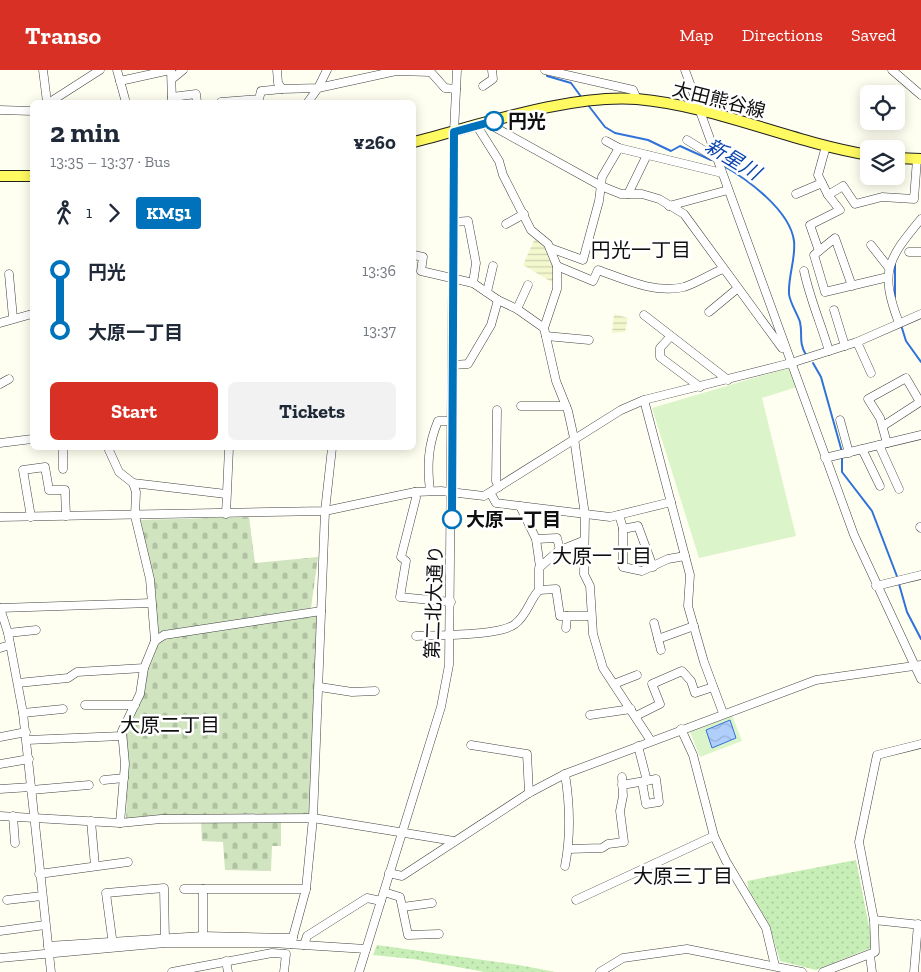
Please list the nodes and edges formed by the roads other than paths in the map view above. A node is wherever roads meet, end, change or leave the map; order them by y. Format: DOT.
graph roads {
  1 [pos="43,70"];
  2 [pos="100,70"];
  3 [pos="117,70"];
  4 [pos="171,70"];
  5 [pos="183,70"];
  6 [pos="277,70"];
  7 [pos="327,70"];
  8 [pos="457,70"];
  9 [pos="492,70"];
  10 [pos="685,70"];
  11 [pos="892,70"];
  12 [pos="430,71"];
  13 [pos="547,71"];
  14 [pos="172,79"];
  15 [pos="120,81"];
  16 [pos="483,86"];
  17 [pos="282,88"];
  18 [pos="318,88"];
  19 [pos="456,89"];
  20 [pos="921,95"];
  21 [pos="636,99"];
  22 [pos="48,100"];
  23 [pos="51,100"];
  24 [pos="125,100"];
  25 [pos="172,100"];
  26 [pos="196,100"];
  27 [pos="255,100"];
  28 [pos="309,100"];
  29 [pos="0,110"];
  30 [pos="699,110"];
  31 [pos="30,111"];
  32 [pos="482,124"];
  33 [pos="454,132"];
  34 [pos="687,140"];
  35 [pos="606,141"];
  36 [pos="416,142"];
  37 [pos="826,146"];
  38 [pos="619,148"];
  39 [pos="860,153"];
  40 [pos="647,155"];
  41 [pos="717,158"];
  42 [pos="905,158"];
  43 [pos="919,159"];
  44 [pos="721,171"];
  45 [pos="0,176"];
  46 [pos="30,176"];
  47 [pos="822,183"];
  48 [pos="601,186"];
  49 [pos="728,190"];
  50 [pos="628,194"];
  51 [pos="796,194"];
  52 [pos="828,195"];
  53 [pos="669,206"];
  54 [pos="524,214"];
  55 [pos="921,219"];
  56 [pos="454,222"];
  57 [pos="506,224"];
  58 [pos="871,246"];
  59 [pos="550,248"];
  60 [pos="819,251"];
  61 [pos="909,252"];
  62 [pos="921,252"];
  63 [pos="416,255"];
  64 [pos="493,266"];
  65 [pos="557,266"];
  66 [pos="723,268"];
  67 [pos="889,268"];
  68 [pos="804,271"];
  69 [pos="9,274"];
  70 [pos="888,277"];
  71 [pos="454,278"];
  72 [pos="473,283"];
  73 [pos="528,285"];
  74 [pos="852,286"];
  75 [pos="738,288"];
  76 [pos="487,292"];
  77 [pos="498,300"];
  78 [pos="517,309"];
  79 [pos="834,310"];
  80 [pos="709,312"];
  81 [pos="30,314"];
  82 [pos="921,314"];
  83 [pos="644,315"];
  84 [pos="13,318"];
  85 [pos="0,323"];
  86 [pos="899,323"];
  87 [pos="545,332"];
  88 [pos="671,336"];
  89 [pos="589,340"];
  90 [pos="856,342"];
  91 [pos="845,346"];
  92 [pos="829,351"];
  93 [pos="788,355"];
  94 [pos="791,364"];
  95 [pos="453,365"];
  96 [pos="871,373"];
  97 [pos="9,379"];
  98 [pos="728,380"];
  99 [pos="0,384"];
  100 [pos="700,387"];
  101 [pos="644,400"];
  102 [pos="521,406"];
  103 [pos="566,406"];
  104 [pos="497,410"];
  105 [pos="840,420"];
  106 [pos="452,421"];
  107 [pos="883,426"];
  108 [pos="921,435"];
  109 [pos="574,438"];
  110 [pos="30,439"];
  111 [pos="0,443"];
  112 [pos="883,444"];
  113 [pos="64,450"];
  114 [pos="109,450"];
  115 [pos="229,450"];
  116 [pos="332,450"];
  117 [pos="862,450"];
  118 [pos="848,453"];
  119 [pos="825,458"];
  120 [pos="63,469"];
  121 [pos="133,483"];
  122 [pos="880,486"];
  123 [pos="499,487"];
  124 [pos="898,489"];
  125 [pos="430,491"];
  126 [pos="415,492"];
  127 [pos="452,492"];
  128 [pos="226,494"];
  129 [pos="491,494"];
  130 [pos="671,502"];
  131 [pos="520,506"];
  132 [pos="325,511"];
  133 [pos="226,514"];
  134 [pos="585,515"];
  135 [pos="619,515"];
  136 [pos="66,516"];
  137 [pos="135,516"];
  138 [pos="0,517"];
  139 [pos="31,517"];
  140 [pos="622,529"];
  141 [pos="536,539"];
  142 [pos="583,541"];
  143 [pos="560,550"];
  144 [pos="685,556"];
  145 [pos="540,567"];
  146 [pos="653,567"];
  147 [pos="921,575"];
  148 [pos="876,586"];
  149 [pos="539,590"];
  150 [pos="451,602"];
  151 [pos="151,603"];
  152 [pos="0,608"];
  153 [pos="321,610"];
  154 [pos="567,616"];
  155 [pos="591,616"];
  156 [pos="654,623"];
  157 [pos="694,626"];
  158 [pos="566,628"];
  159 [pos="36,630"];
  160 [pos="8,633"];
  161 [pos="450,635"];
  162 [pos="416,636"];
  163 [pos="658,639"];
  164 [pos="155,641"];
  165 [pos="10,646"];
  166 [pos="0,648"];
  167 [pos="660,650"];
  168 [pos="918,666"];
  169 [pos="144,668"];
  170 [pos="637,675"];
  171 [pos="921,679"];
  172 [pos="18,683"];
  173 [pos="614,684"];
  174 [pos="320,687"];
  175 [pos="713,687"];
  176 [pos="375,691"];
  177 [pos="85,705"];
  178 [pos="135,705"];
  179 [pos="63,709"];
  180 [pos="23,712"];
  181 [pos="633,712"];
  182 [pos="723,713"];
  183 [pos="590,715"];
  184 [pos="681,729"];
  185 [pos="26,736"];
  186 [pos="122,736"];
  187 [pos="0,737"];
  188 [pos="651,740"];
  189 [pos="921,744"];
  190 [pos="471,745"];
  191 [pos="638,746"];
  192 [pos="29,759"];
  193 [pos="0,764"];
  194 [pos="565,774"];
  195 [pos="124,778"];
  196 [pos="104,780"];
  197 [pos="89,784"];
  198 [pos="31,788"];
  199 [pos="0,789"];
  200 [pos="529,793"];
  201 [pos="0,816"];
  202 [pos="13,816"];
  203 [pos="33,818"];
  204 [pos="314,818"];
  205 [pos="91,821"];
  206 [pos="120,823"];
  207 [pos="402,833"];
  208 [pos="714,836"];
  209 [pos="454,841"];
  210 [pos="15,843"];
  211 [pos="568,849"];
  212 [pos="128,862"];
  213 [pos="95,866"];
  214 [pos="565,866"];
  215 [pos="389,873"];
  216 [pos="39,874"];
  217 [pos="184,888"];
  218 [pos="203,889"];
  219 [pos="306,889"];
  220 [pos="384,892"];
  221 [pos="42,896"];
  222 [pos="6,900"];
  223 [pos="576,900"];
  224 [pos="381,901"];
  225 [pos="432,903"];
  226 [pos="403,906"];
  227 [pos="874,920"];
  228 [pos="919,924"];
  229 [pos="45,926"];
  230 [pos="0,931"];
  231 [pos="439,934"];
  232 [pos="203,939"];
  233 [pos="165,940"];
  234 [pos="292,941"];
  235 [pos="272,943"];
  236 [pos="113,944"];
  237 [pos="304,945"];
  238 [pos="366,949"];
  239 [pos="48,950"];
  240 [pos="272,953"];
  241 [pos="870,955"];
  242 [pos="0,958"];
  243 [pos="226,961"];
  244 [pos="774,966"];
  245 [pos="51,972"];
  246 [pos="172,972"];
  247 [pos="228,972"];
  248 [pos="284,972"];
  249 [pos="360,972"];
  250 [pos="600,972"];
  251 [pos="802,972"];
  252 [pos="823,972"];
  253 [pos="872,972"];
  254 [pos="914,972"];
  1 -- 22 [label="street"];
  2 -- 23 [label="street"];
  3 -- 15 [label="street"];
  4 -- 14 [label="street"];
  4 -- 15 [label="street"];
  5 -- 14 [label="street"];
  6 -- 17 [label="street"];
  7 -- 18 [label="street"];
  8 -- 19 [label="street, 第二北大通り"];
  9 -- 16 [label="street"];
  10 -- 30 [label="street"];
  11 -- 20 [label="street"];
  12 -- 18 [label="street"];
  12 -- 19 [label="street"];
  13 -- 21 [label="street"];
  14 -- 25 [label="street"];
  15 -- 24 [label="street"];
  17 -- 18 [label="street"];
  17 -- 27 [label="street"];
  18 -- 28 [label="street"];
  19 -- 33 [label="street, 第二北大通り"];
  21 -- 30 [label="main road, 太田熊谷線"];
  21 -- 32 [label="main road, 太田熊谷線"];
  25 -- 26 [label="street"];
  29 -- 31 [label="street"];
  30 -- 37 [label="main road, 太田熊谷線"];
  30 -- 41 [label="street"];
  32 -- 33 [label="main road, 太田熊谷線"];
  32 -- 48 [label="street"];
  32 -- 54 [label="street"];
  33 -- 36 [label="main road, 太田熊谷線"];
  33 -- 56 [label="street, 第二北大通り"];
  34 -- 41 [label="street"];
  35 -- 38 [label="street"];
  37 -- 39 [label="main road, 太田熊谷線"];
  37 -- 47 [label="street"];
  38 -- 40 [label="street"];
  38 -- 48 [label="street"];
  40 -- 44 [label="street"];
  40 -- 50 [label="street"];
  41 -- 44 [label="street"];
  42 -- 43 [label="main road"];
  43 -- 52 [label="street"];
  44 -- 49 [label="street"];
  45 -- 46 [label="main road"];
  47 -- 51 [label="street"];
  47 -- 52 [label="street"];
  48 -- 50 [label="street"];
  48 -- 59 [label="street"];
  49 -- 53 [label="street"];
  49 -- 93 [label="street"];
  50 -- 53 [label="street"];
  52 -- 60 [label="street"];
  53 -- 66 [label="street"];
  54 -- 57 [label="street"];
  54 -- 59 [label="street"];
  55 -- 67 [label="street"];
  56 -- 71 [label="street, 第二北大通り"];
  56 -- 72 [label="street"];
  58 -- 67 [label="street"];
  59 -- 65 [label="street"];
  60 -- 74 [label="street"];
  60 -- 74 [label="street"];
  61 -- 62 [label="street"];
  63 -- 71 [label="street"];
  64 -- 76 [label="street"];
  65 -- 66 [label="street"];
  65 -- 87 [label="street"];
  66 -- 75 [label="street"];
  67 -- 70 [label="street"];
  68 -- 92 [label="street"];
  69 -- 84 [label="street"];
  70 -- 74 [label="street"];
  70 -- 86 [label="street"];
  71 -- 72 [label="street"];
  71 -- 95 [label="street, 第二北大通り"];
  72 -- 76 [label="street"];
  73 -- 78 [label="street"];
  75 -- 80 [label="street"];
  75 -- 93 [label="street"];
  76 -- 77 [label="street"];
  77 -- 78 [label="street"];
  77 -- 95 [label="street"];
  78 -- 87 [label="street"];
  79 -- 91 [label="street"];
  81 -- 84 [label="street"];
  82 -- 86 [label="street"];
  83 -- 88 [label="street"];
  84 -- 85 [label="street"];
  86 -- 90 [label="street"];
  87 -- 89 [label="street"];
  87 -- 103 [label="street"];
  88 -- 98 [label="street"];
  88 -- 100 [label="street"];
  90 -- 91 [label="street"];
  90 -- 96 [label="street"];
  91 -- 92 [label="street"];
  92 -- 94 [label="street"];
  93 -- 94 [label="street"];
  94 -- 98 [label="street"];
  94 -- 119 [label="street"];
  95 -- 106 [label="street, 第二北大通り"];
  97 -- 99 [label="street"];
  98 -- 100 [label="street"];
  100 -- 101 [label="street"];
  101 -- 109 [label="street"];
  101 -- 130 [label="street"];
  102 -- 103 [label="street"];
  103 -- 109 [label="street"];
  104 -- 123 [label="street"];
  105 -- 118 [label="street"];
  106 -- 125 [label="street"];
  106 -- 127 [label="street, 第二北大通り"];
  107 -- 107 [label="street"];
  107 -- 112 [label="street"];
  108 -- 112 [label="street"];
  109 -- 123 [label="street"];
  109 -- 134 [label="street"];
  110 -- 111 [label="street"];
  112 -- 117 [label="street"];
  112 -- 124 [label="street"];
  113 -- 120 [label="street"];
  114 -- 121 [label="street"];
  115 -- 128 [label="street"];
  116 -- 132 [label="street"];
  117 -- 118 [label="street"];
  117 -- 122 [label="street"];
  118 -- 119 [label="street"];
  119 -- 148 [label="street"];
  121 -- 128 [label="street"];
  121 -- 137 [label="street"];
  123 -- 129 [label="street"];
  125 -- 126 [label="street"];
  125 -- 127 [label="street"];
  126 -- 132 [label="street"];
  126 -- 150 [label="street"];
  127 -- 129 [label="street"];
  127 -- 150 [label="street, 第二北大通り"];
  128 -- 133 [label="street"];
  129 -- 131 [label="street"];
  130 -- 135 [label="street"];
  130 -- 144 [label="street"];
  131 -- 134 [label="street"];
  131 -- 141 [label="street"];
  132 -- 133 [label="street"];
  132 -- 153 [label="street"];
  133 -- 137 [label="street"];
  134 -- 135 [label="street"];
  134 -- 142 [label="street"];
  135 -- 140 [label="street"];
  136 -- 137 [label="street"];
  136 -- 139 [label="street"];
  136 -- 139 [label="street"];
  137 -- 151 [label="street"];
  138 -- 139 [label="street"];
  140 -- 146 [label="street"];
  140 -- 146 [label="street"];
  141 -- 143 [label="street"];
  141 -- 145 [label="street"];
  142 -- 143 [label="street"];
  142 -- 155 [label="street"];
  143 -- 145 [label="street"];
  144 -- 146 [label="street"];
  144 -- 157 [label="street"];
  145 -- 149 [label="street"];
  147 -- 148 [label="street"];
  148 -- 168 [label="street"];
  149 -- 154 [label="street"];
  149 -- 161 [label="street"];
  150 -- 161 [label="street, 第二北大通り"];
  151 -- 152 [label="street"];
  151 -- 164 [label="street"];
  152 -- 160 [label="street"];
  153 -- 164 [label="street"];
  153 -- 174 [label="street"];
  154 -- 155 [label="street"];
  154 -- 158 [label="street"];
  155 -- 173 [label="street"];
  156 -- 163 [label="street"];
  157 -- 163 [label="street"];
  157 -- 175 [label="street"];
  159 -- 160 [label="street"];
  160 -- 165 [label="street"];
  161 -- 162 [label="street"];
  161 -- 207 [label="street, 第二北大通り"];
  163 -- 167 [label="street"];
  164 -- 169 [label="street"];
  165 -- 166 [label="street"];
  165 -- 172 [label="street"];
  168 -- 171 [label="street"];
  168 -- 182 [label="street"];
  169 -- 172 [label="street"];
  169 -- 178 [label="street"];
  170 -- 173 [label="street"];
  172 -- 180 [label="street"];
  173 -- 181 [label="street"];
  174 -- 176 [label="street"];
  174 -- 204 [label="street"];
  175 -- 181 [label="street"];
  175 -- 182 [label="street"];
  177 -- 178 [label="street"];
  178 -- 186 [label="street"];
  179 -- 180 [label="street"];
  180 -- 185 [label="street"];
  181 -- 183 [label="street"];
  181 -- 188 [label="street"];
  182 -- 184 [label="street"];
  184 -- 188 [label="street"];
  184 -- 208 [label="street"];
  185 -- 186 [label="street"];
  185 -- 187 [label="street"];
  185 -- 192 [label="street"];
  186 -- 195 [label="street"];
  188 -- 191 [label="street"];
  189 -- 227 [label="street"];
  190 -- 200 [label="street"];
  191 -- 194 [label="street"];
  191 -- 211 [label="street"];
  192 -- 193 [label="street"];
  192 -- 198 [label="street"];
  194 -- 200 [label="street"];
  194 -- 211 [label="street"];
  195 -- 196 [label="street"];
  195 -- 206 [label="street"];
  197 -- 198 [label="street"];
  198 -- 199 [label="street"];
  198 -- 203 [label="street"];
  200 -- 209 [label="street"];
  201 -- 202 [label="street"];
  202 -- 203 [label="street"];
  202 -- 210 [label="street"];
  203 -- 205 [label="street"];
  203 -- 216 [label="street"];
  204 -- 206 [label="street"];
  204 -- 207 [label="street"];
  204 -- 219 [label="street"];
  205 -- 206 [label="street"];
  205 -- 213 [label="street"];
  207 -- 209 [label="street"];
  207 -- 215 [label="street, 第二北大通り"];
  208 -- 223 [label="street"];
  208 -- 244 [label="street"];
  209 -- 215 [label="street"];
  211 -- 214 [label="street"];
  212 -- 213 [label="street"];
  213 -- 216 [label="street"];
  215 -- 220 [label="street, 第二北大通り"];
  216 -- 221 [label="street"];
  217 -- 218 [label="street"];
  218 -- 219 [label="street"];
  218 -- 232 [label="street"];
  219 -- 234 [label="street"];
  220 -- 224 [label="street, 第二北大通り"];
  220 -- 226 [label="street"];
  221 -- 222 [label="street"];
  221 -- 229 [label="street"];
  224 -- 237 [label="street"];
  224 -- 238 [label="street, 第二北大通り"];
  225 -- 226 [label="street"];
  226 -- 231 [label="street"];
  227 -- 228 [label="street"];
  227 -- 241 [label="street"];
  228 -- 254 [label="street"];
  229 -- 230 [label="street"];
  229 -- 239 [label="street"];
  232 -- 233 [label="street"];
  232 -- 234 [label="street"];
  232 -- 235 [label="street"];
  233 -- 236 [label="street"];
  233 -- 236 [label="street"];
  234 -- 235 [label="street"];
  234 -- 237 [label="street"];
  235 -- 240 [label="street"];
  236 -- 239 [label="street"];
  237 -- 238 [label="street"];
  238 -- 249 [label="street, 第二北大通り"];
  239 -- 242 [label="street"];
  239 -- 245 [label="street"];
  240 -- 243 [label="street"];
  240 -- 248 [label="street"];
  241 -- 252 [label="street"];
  241 -- 253 [label="street"];
  243 -- 246 [label="street"];
  243 -- 247 [label="street"];
  244 -- 250 [label="street"];
  244 -- 251 [label="street"];
}
